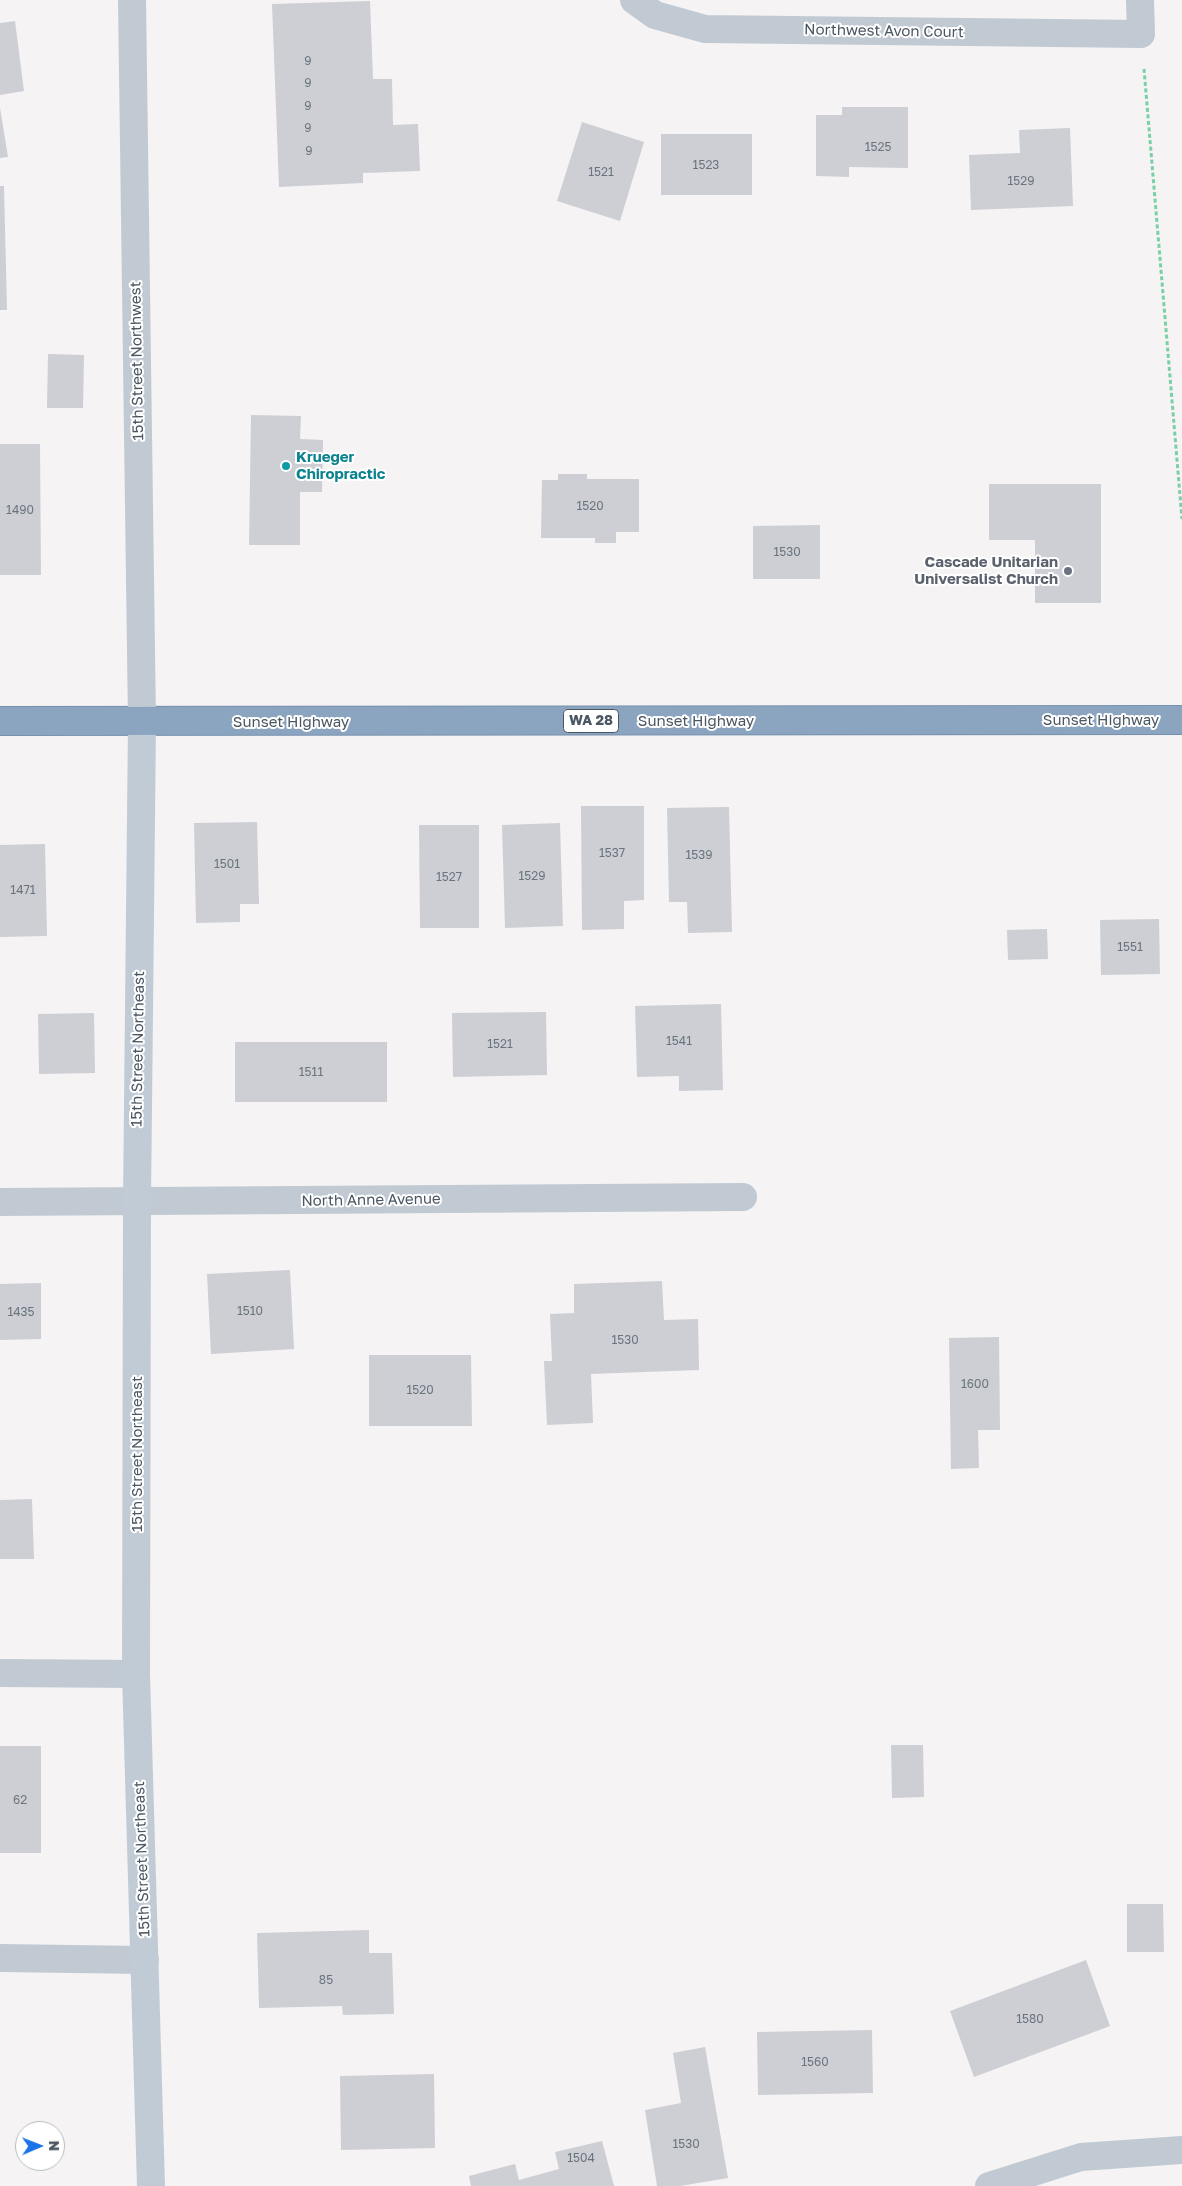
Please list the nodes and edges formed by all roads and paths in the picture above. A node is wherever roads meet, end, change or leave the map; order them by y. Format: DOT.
graph roads {
  1 [pos="132,0"];
  2 [pos="634,0"];
  3 [pos="1140,0"];
  4 [pos="1140,34"];
  5 [pos="1182,519"];
  6 [pos="1182,720"];
  7 [pos="0,721"];
  8 [pos="142,722"];
  9 [pos="743,1197"];
  10 [pos="0,1202"];
  11 [pos="137,1202"];
  12 [pos="0,1673"];
  13 [pos="136,1674"];
  14 [pos="0,1958"];
  15 [pos="145,1960"];
  16 [pos="1182,2150"];
  17 [pos="151,2186"];
  18 [pos="989,2186"];
  1 -- 8 [label="street, 15th Street Northwest"];
  2 -- 4 [label="street, Northwest Avon Court"];
  3 -- 4 [label="street"];
  4 -- 5 [label="path"];
  6 -- 8 [label="highway, Sunset Highway / WA 28"];
  7 -- 8 [label="highway, Sunset Highway / WA 28"];
  8 -- 11 [label="street, 15th Street Northeast"];
  9 -- 11 [label="street, North Anne Avenue"];
  10 -- 11 [label="street, North Anne Avenue"];
  11 -- 13 [label="street, 15th Street Northeast"];
  12 -- 13 [label="street"];
  13 -- 15 [label="street, 15th Street Northeast"];
  14 -- 15 [label="street"];
  15 -- 17 [label="street, 15th Street Northeast"];
  16 -- 18 [label="street"];
}
